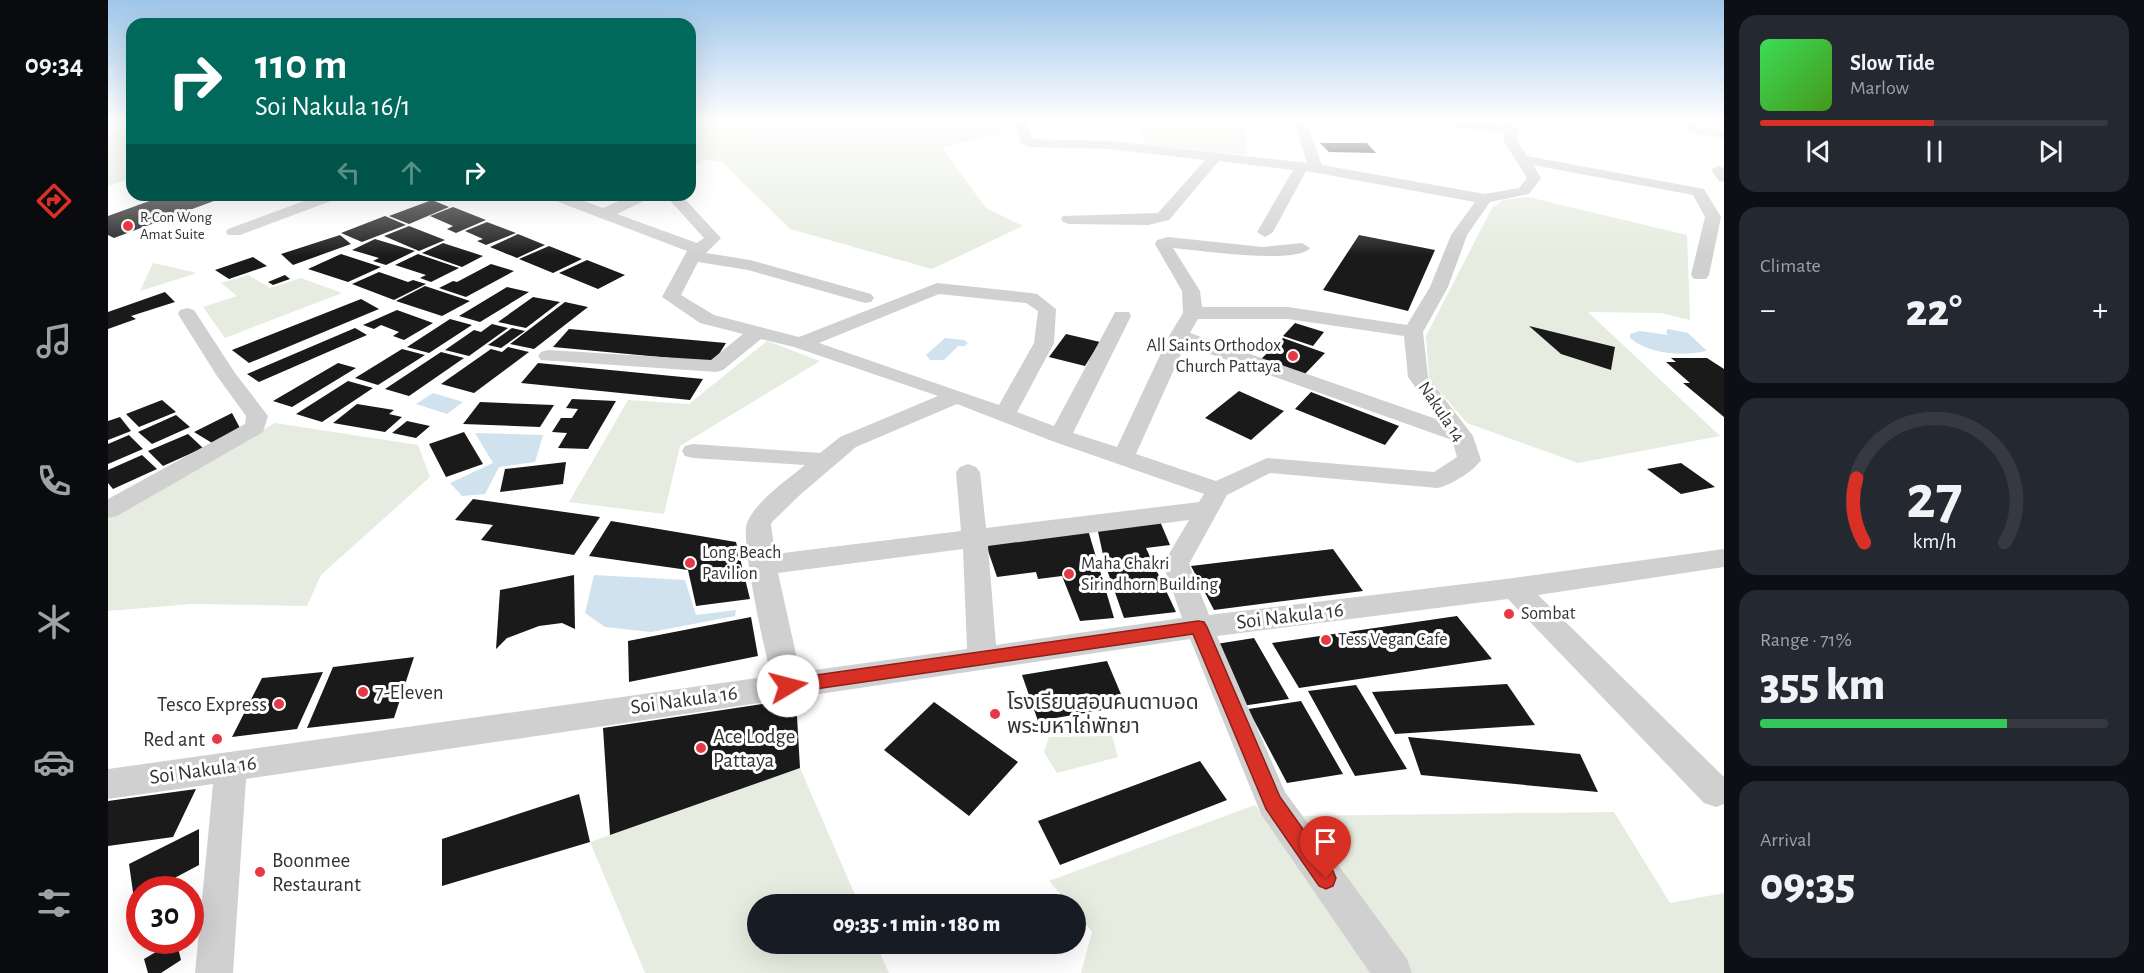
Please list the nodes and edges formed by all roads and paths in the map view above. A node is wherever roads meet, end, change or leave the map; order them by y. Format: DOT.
graph roads {
  1 [pos="1208,165"];
  2 [pos="1294,165"];
  3 [pos="1525,165"];
  4 [pos="1556,165"];
  5 [pos="1309,167"];
  6 [pos="1724,171"];
  7 [pos="1724,178"];
  8 [pos="1485,199"];
  9 [pos="317,201"];
  10 [pos="569,201"];
  11 [pos="632,201"];
  12 [pos="679,201"];
  13 [pos="1066,204"];
  14 [pos="1173,206"];
  15 [pos="603,214"];
  16 [pos="1070,219"];
  17 [pos="234,231"];
  18 [pos="1265,232"];
  19 [pos="1302,249"];
  20 [pos="696,253"];
  21 [pos="1724,263"];
  22 [pos="865,298"];
  23 [pos="1192,313"];
  24 [pos="187,314"];
  25 [pos="1122,316"];
  26 [pos="759,331"];
  27 [pos="1413,332"];
  28 [pos="1179,336"];
  29 [pos="801,343"];
  30 [pos="548,356"];
  31 [pos="957,396"];
  32 [pos="1005,414"];
  33 [pos="1060,436"];
  34 [pos="1461,436"];
  35 [pos="693,450"];
  36 [pos="1124,456"];
  37 [pos="823,461"];
  38 [pos="968,472"];
  39 [pos="1213,500"];
  40 [pos="108,510"];
  41 [pos="975,538"];
  42 [pos="1724,558"];
  43 [pos="765,565"];
  44 [pos="1514,588"];
  45 [pos="1198,627"];
  46 [pos="982,658"];
  47 [pos="788,686"];
  48 [pos="231,766"];
  49 [pos="108,784"];
  50 [pos="1716,792"];
  51 [pos="214,973"];
  52 [pos="1393,973"];
  1 -- 14 [label="street"];
  2 -- 5 [label="street"];
  3 -- 8 [label="street"];
  4 -- 21 [label="street"];
  5 -- 8 [label="street"];
  5 -- 18 [label="street"];
  6 -- 7 [label="street"];
  8 -- 27 [label="street"];
  9 -- 17 [label="street"];
  10 -- 15 [label="street"];
  11 -- 15 [label="street"];
  12 -- 20 [label="street"];
  13 -- 14 [label="street"];
  14 -- 16 [label="street"];
  15 -- 20 [label="street"];
  19 -- 23 [label="street"];
  20 -- 22 [label="street"];
  20 -- 26 [label="street"];
  23 -- 27 [label="street"];
  23 -- 28 [label="street"];
  24 -- 40 [label="street"];
  25 -- 33 [label="street"];
  26 -- 29 [label="street"];
  26 -- 30 [label="street"];
  27 -- 34 [label="street, Nakula 14"];
  28 -- 34 [label="street"];
  28 -- 36 [label="street"];
  29 -- 31 [label="street"];
  29 -- 32 [label="street"];
  31 -- 32 [label="street"];
  31 -- 37 [label="street"];
  32 -- 33 [label="street"];
  33 -- 36 [label="street"];
  34 -- 39 [label="street, Nakula 14"];
  35 -- 37 [label="street"];
  36 -- 39 [label="street"];
  37 -- 43 [label="street"];
  38 -- 41 [label="street"];
  39 -- 41 [label="street"];
  39 -- 45 [label="street"];
  41 -- 43 [label="street"];
  41 -- 46 [label="street"];
  42 -- 44 [label="street, Soi Nakula 16"];
  43 -- 47 [label="street"];
  44 -- 45 [label="street, Soi Nakula 16"];
  44 -- 50 [label="street"];
  45 -- 46 [label="street, Soi Nakula 16"];
  45 -- 52 [label="street"];
  46 -- 47 [label="street, Soi Nakula 16"];
  47 -- 48 [label="street, Soi Nakula 16"];
  48 -- 49 [label="street, Soi Nakula 16"];
  48 -- 51 [label="street"];
}
